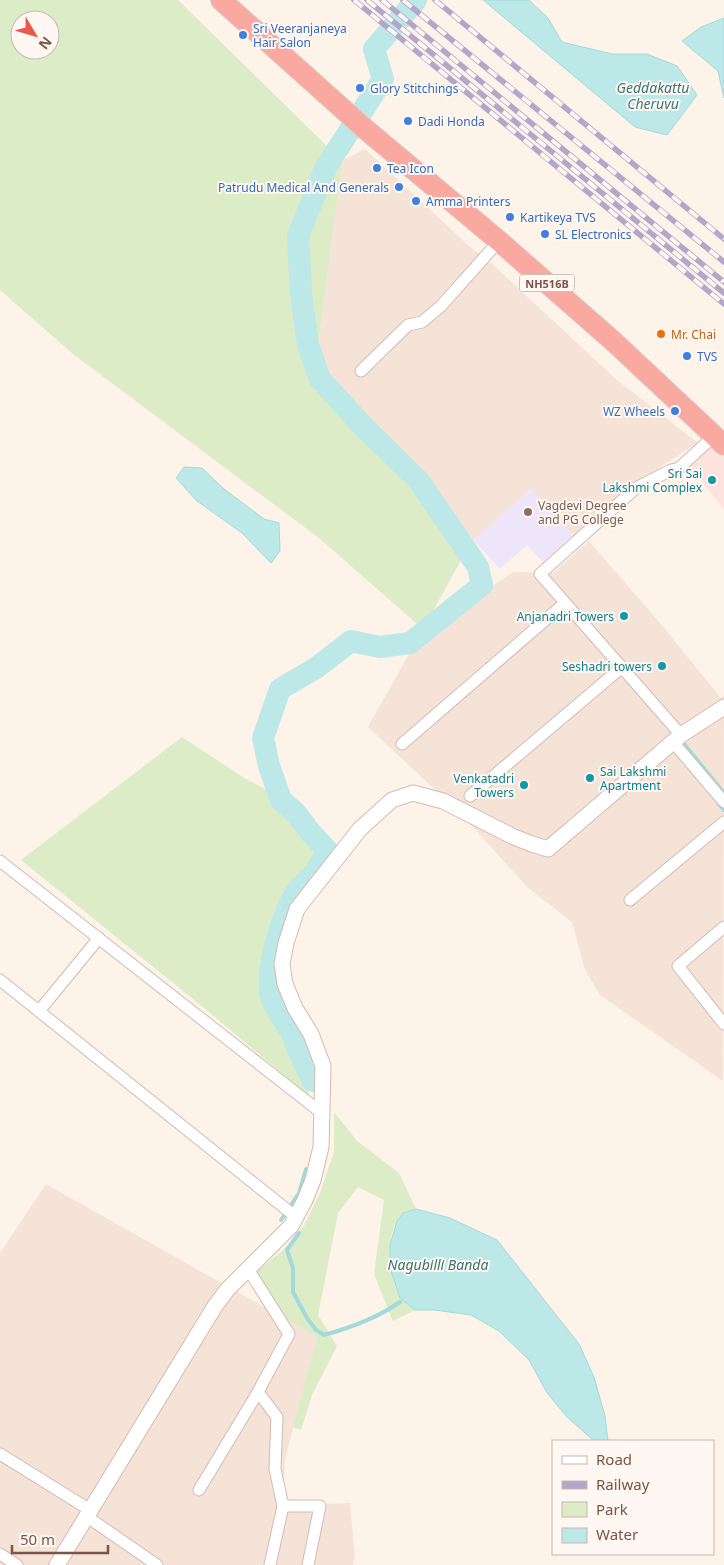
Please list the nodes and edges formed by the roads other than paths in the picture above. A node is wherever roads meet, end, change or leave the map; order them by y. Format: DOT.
graph roads {
  1 [pos="221,0"];
  2 [pos="499,241"];
  3 [pos="361,371"];
  4 [pos="719,440"];
  5 [pos="565,603"];
  6 [pos="622,668"];
  7 [pos="724,707"];
  8 [pos="677,739"];
  9 [pos="402,744"];
  10 [pos="470,796"];
  11 [pos="724,802"];
  12 [pos="724,822"];
  13 [pos="0,861"];
  14 [pos="630,900"];
  15 [pos="724,927"];
  16 [pos="99,938"];
  17 [pos="0,980"];
  18 [pos="39,1011"];
  19 [pos="724,1024"];
  20 [pos="323,1114"];
  21 [pos="295,1216"];
  22 [pos="248,1269"];
  23 [pos="258,1392"];
  24 [pos="0,1454"];
  25 [pos="199,1490"];
  26 [pos="283,1506"];
  27 [pos="88,1513"];
  28 [pos="0,1554"];
  29 [pos="17,1565"];
  30 [pos="57,1565"];
  31 [pos="157,1565"];
  32 [pos="270,1565"];
  33 [pos="308,1565"];
  1 -- 2 [label="highway, NH516B"];
  2 -- 3 [label="street"];
  2 -- 4 [label="highway, NH516B"];
  4 -- 5 [label="street"];
  5 -- 6 [label="street"];
  5 -- 9 [label="street"];
  6 -- 8 [label="street"];
  6 -- 10 [label="street"];
  7 -- 8 [label="street"];
  8 -- 11 [label="street"];
  8 -- 20 [label="street"];
  12 -- 14 [label="street"];
  13 -- 16 [label="street"];
  15 -- 19 [label="street"];
  16 -- 18 [label="street"];
  16 -- 20 [label="street"];
  17 -- 18 [label="street"];
  18 -- 21 [label="street"];
  20 -- 21 [label="street"];
  21 -- 22 [label="street"];
  22 -- 23 [label="street"];
  22 -- 27 [label="street"];
  23 -- 25 [label="street"];
  23 -- 26 [label="street"];
  24 -- 27 [label="street"];
  26 -- 32 [label="street"];
  26 -- 33 [label="street"];
  27 -- 30 [label="street"];
  27 -- 31 [label="street"];
  28 -- 29 [label="street"];
}
